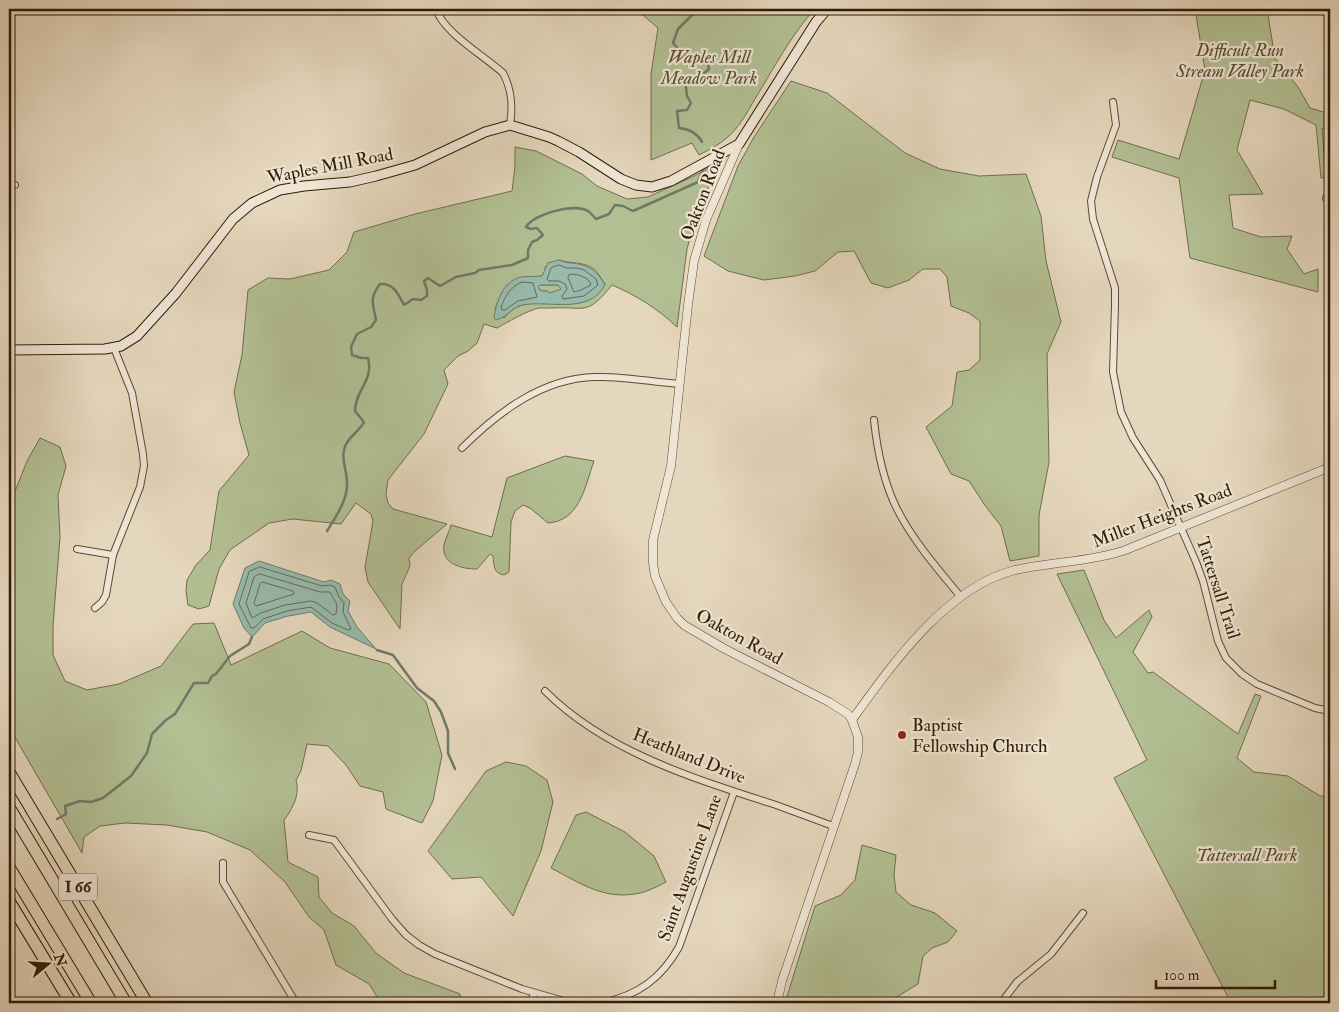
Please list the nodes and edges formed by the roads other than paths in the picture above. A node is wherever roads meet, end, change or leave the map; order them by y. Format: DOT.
graph roads {
  1 [pos="436,9"];
  2 [pos="827,9"];
  3 [pos="1113,102"];
  4 [pos="510,125"];
  5 [pos="739,144"];
  6 [pos="114,348"];
  7 [pos="9,350"];
  8 [pos="680,384"];
  9 [pos="874,420"];
  10 [pos="462,448"];
  11 [pos="1330,467"];
  12 [pos="1181,528"];
  13 [pos="77,549"];
  14 [pos="113,555"];
  15 [pos="960,596"];
  16 [pos="95,608"];
  17 [pos="545,691"];
  18 [pos="1330,711"];
  19 [pos="852,720"];
  20 [pos="9,772"];
  21 [pos="734,792"];
  22 [pos="9,807"];
  23 [pos="833,826"];
  24 [pos="310,835"];
  25 [pos="223,863"];
  26 [pos="9,867"];
  27 [pos="9,900"];
  28 [pos="1083,913"];
  29 [pos="534,994"];
  30 [pos="72,1003"];
  31 [pos="91,1003"];
  32 [pos="126,1003"];
  33 [pos="147,1003"];
  34 [pos="296,1003"];
  35 [pos="530,1003"];
  36 [pos="571,1003"];
  37 [pos="602,1003"];
  38 [pos="777,1003"];
  39 [pos="1001,1003"];
  1 -- 4 [label="street"];
  2 -- 5 [label="main road"];
  3 -- 12 [label="street, Tattersall Trail"];
  4 -- 5 [label="main road"];
  4 -- 6 [label="main road, Waples Mill Road"];
  5 -- 8 [label="street, Oakton Road"];
  6 -- 7 [label="main road, Waples Mill Road"];
  6 -- 14 [label="street"];
  8 -- 10 [label="street"];
  8 -- 19 [label="street, Oakton Road"];
  9 -- 15 [label="street"];
  11 -- 12 [label="street, Miller Heights Road"];
  12 -- 15 [label="street, Miller Heights Road"];
  12 -- 18 [label="street, Tattersall Trail"];
  13 -- 14 [label="street"];
  14 -- 16 [label="street"];
  15 -- 19 [label="street, Miller Heights Road"];
  17 -- 21 [label="street, Heathland Drive"];
  19 -- 23 [label="street"];
  20 -- 33 [label="highway, I 66"];
  21 -- 23 [label="street, Heathland Drive"];
  21 -- 37 [label="street, Saint Augustine Lane"];
  22 -- 32 [label="highway"];
  23 -- 38 [label="street"];
  24 -- 29 [label="street"];
  25 -- 34 [label="street"];
  26 -- 31 [label="highway"];
  27 -- 30 [label="highway"];
  28 -- 39 [label="street"];
  29 -- 35 [label="street"];
  29 -- 36 [label="street"];
}
